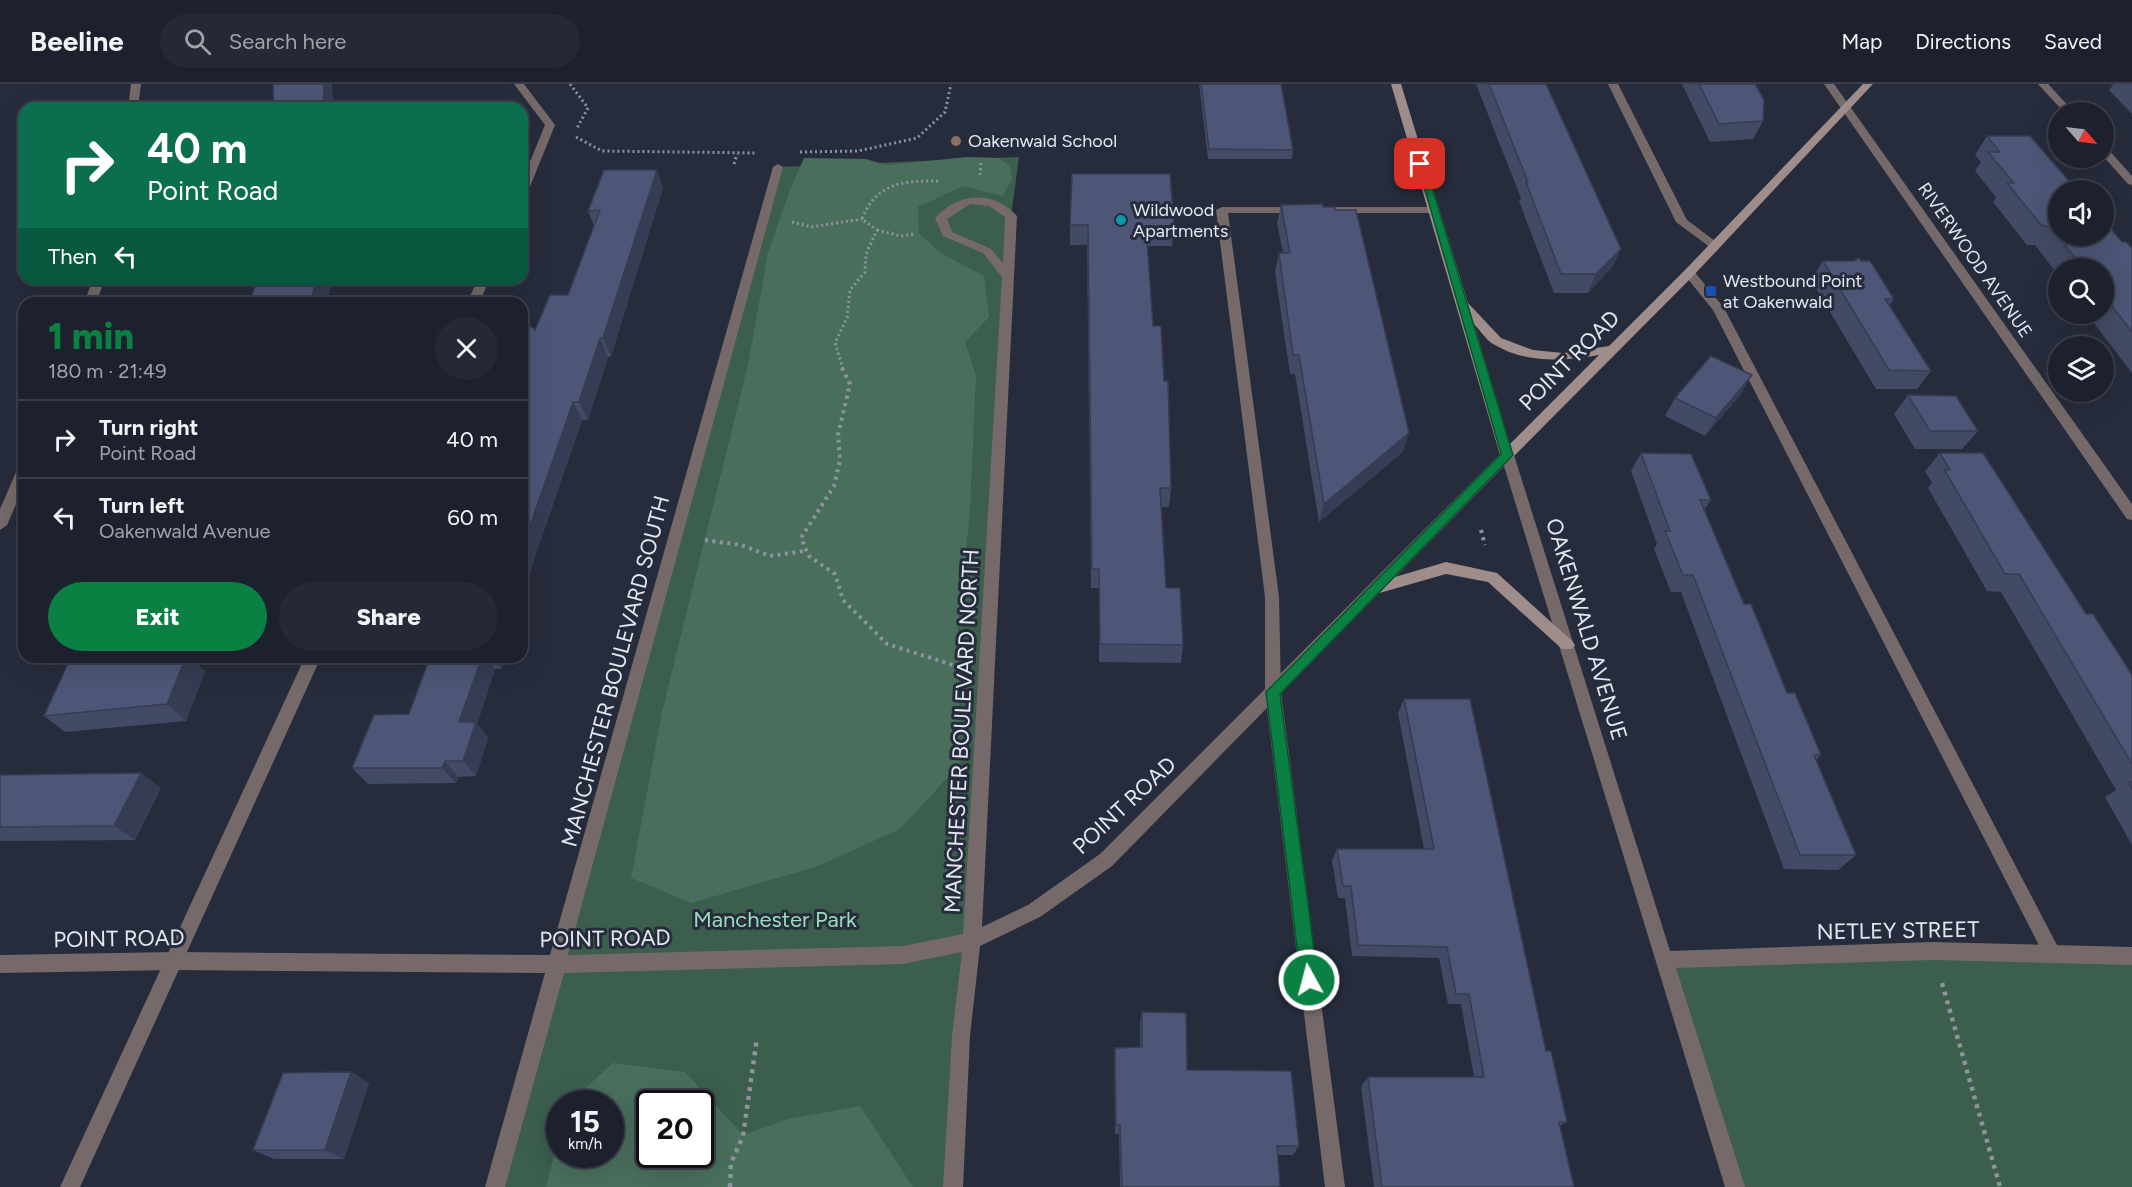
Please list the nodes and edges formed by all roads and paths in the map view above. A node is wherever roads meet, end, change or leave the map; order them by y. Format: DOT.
graph roads {
  1 [pos="136,84"];
  2 [pos="519,84"];
  3 [pos="570,84"];
  4 [pos="951,84"];
  5 [pos="1396,84"];
  6 [pos="1613,84"];
  7 [pos="1829,84"];
  8 [pos="1868,84"];
  9 [pos="2043,84"];
  10 [pos="134,102"];
  11 [pos="2060,102"];
  12 [pos="1845,107"];
  13 [pos="793,152"];
  14 [pos="760,153"];
  15 [pos="737,154"];
  16 [pos="2114,162"];
  17 [pos="734,164"];
  18 [pos="778,167"];
  19 [pos="528,179"];
  20 [pos="948,181"];
  21 [pos="2132,182"];
  22 [pos="1434,210"];
  23 [pos="764,217"];
  24 [pos="862,219"];
  25 [pos="877,231"];
  26 [pos="919,233"];
  27 [pos="1715,246"];
  28 [pos="1689,273"];
  29 [pos="1008,277"];
  30 [pos="1462,304"];
  31 [pos="1614,349"];
  32 [pos="1507,455"];
  33 [pos="18,484"];
  34 [pos="2132,515"];
  35 [pos="0,525"];
  36 [pos="1481,530"];
  37 [pos="675,539"];
  38 [pos="804,551"];
  39 [pos="1486,552"];
  40 [pos="1376,588"];
  41 [pos="1567,645"];
  42 [pos="310,663"];
  43 [pos="987,666"];
  44 [pos="1273,692"];
  45 [pos="972,941"];
  46 [pos="1933,951"];
  47 [pos="2052,953"];
  48 [pos="2132,956"];
  49 [pos="1666,960"];
  50 [pos="175,961"];
  51 [pos="0,964"];
  52 [pos="558,964"];
  53 [pos="757,1038"];
  54 [pos="70,1187"];
  55 [pos="495,1187"];
  56 [pos="730,1187"];
  57 [pos="953,1187"];
  58 [pos="1335,1187"];
  59 [pos="1735,1187"];
  60 [pos="2000,1187"];
  1 -- 10 [label="street"];
  2 -- 19 [label="street"];
  3 -- 15 [label="path"];
  4 -- 13 [label="path"];
  5 -- 22 [label="street, OAKENWALD AVENUE"];
  6 -- 27 [label="street"];
  7 -- 12 [label="street, RIVERWOOD AVENUE"];
  8 -- 12 [label="street, POINT ROAD"];
  9 -- 11 [label="street"];
  12 -- 27 [label="street, POINT ROAD"];
  12 -- 34 [label="street, RIVERWOOD AVENUE"];
  14 -- 15 [label="path"];
  15 -- 17 [label="path"];
  16 -- 21 [label="street"];
  18 -- 23 [label="street, MANCHESTER BOULEVARD SOUTH"];
  20 -- 24 [label="path"];
  22 -- 30 [label="street, OAKENWALD AVENUE"];
  22 -- 44 [label="street"];
  23 -- 24 [label="path"];
  23 -- 37 [label="street, MANCHESTER BOULEVARD SOUTH"];
  24 -- 25 [label="path"];
  25 -- 26 [label="path"];
  25 -- 38 [label="path"];
  27 -- 28 [label="street, POINT ROAD"];
  28 -- 31 [label="street, POINT ROAD"];
  28 -- 47 [label="street"];
  29 -- 29 [label="street, MANCHESTER BOULEVARD NORTH"];
  29 -- 43 [label="street, MANCHESTER BOULEVARD NORTH"];
  30 -- 31 [label="street"];
  30 -- 32 [label="street, OAKENWALD AVENUE"];
  31 -- 32 [label="street, POINT ROAD"];
  32 -- 40 [label="street, POINT ROAD"];
  32 -- 41 [label="street, OAKENWALD AVENUE"];
  33 -- 35 [label="street"];
  36 -- 39 [label="path"];
  37 -- 38 [label="path"];
  37 -- 52 [label="street, MANCHESTER BOULEVARD SOUTH"];
  38 -- 43 [label="path"];
  40 -- 41 [label="street"];
  40 -- 44 [label="street, POINT ROAD"];
  41 -- 49 [label="street, OAKENWALD AVENUE"];
  42 -- 50 [label="street"];
  43 -- 45 [label="street, MANCHESTER BOULEVARD NORTH"];
  44 -- 45 [label="street, POINT ROAD"];
  44 -- 58 [label="street"];
  45 -- 52 [label="street, POINT ROAD"];
  45 -- 57 [label="street, MANCHESTER BOULEVARD NORTH"];
  46 -- 47 [label="street, NETLEY STREET"];
  46 -- 49 [label="street, NETLEY STREET"];
  46 -- 60 [label="path"];
  47 -- 48 [label="street, NETLEY STREET"];
  49 -- 59 [label="street, OAKENWALD AVENUE"];
  50 -- 51 [label="street, POINT ROAD"];
  50 -- 52 [label="street, POINT ROAD"];
  50 -- 54 [label="street"];
  52 -- 55 [label="street, MANCHESTER BOULEVARD SOUTH"];
  53 -- 56 [label="path"];
}
